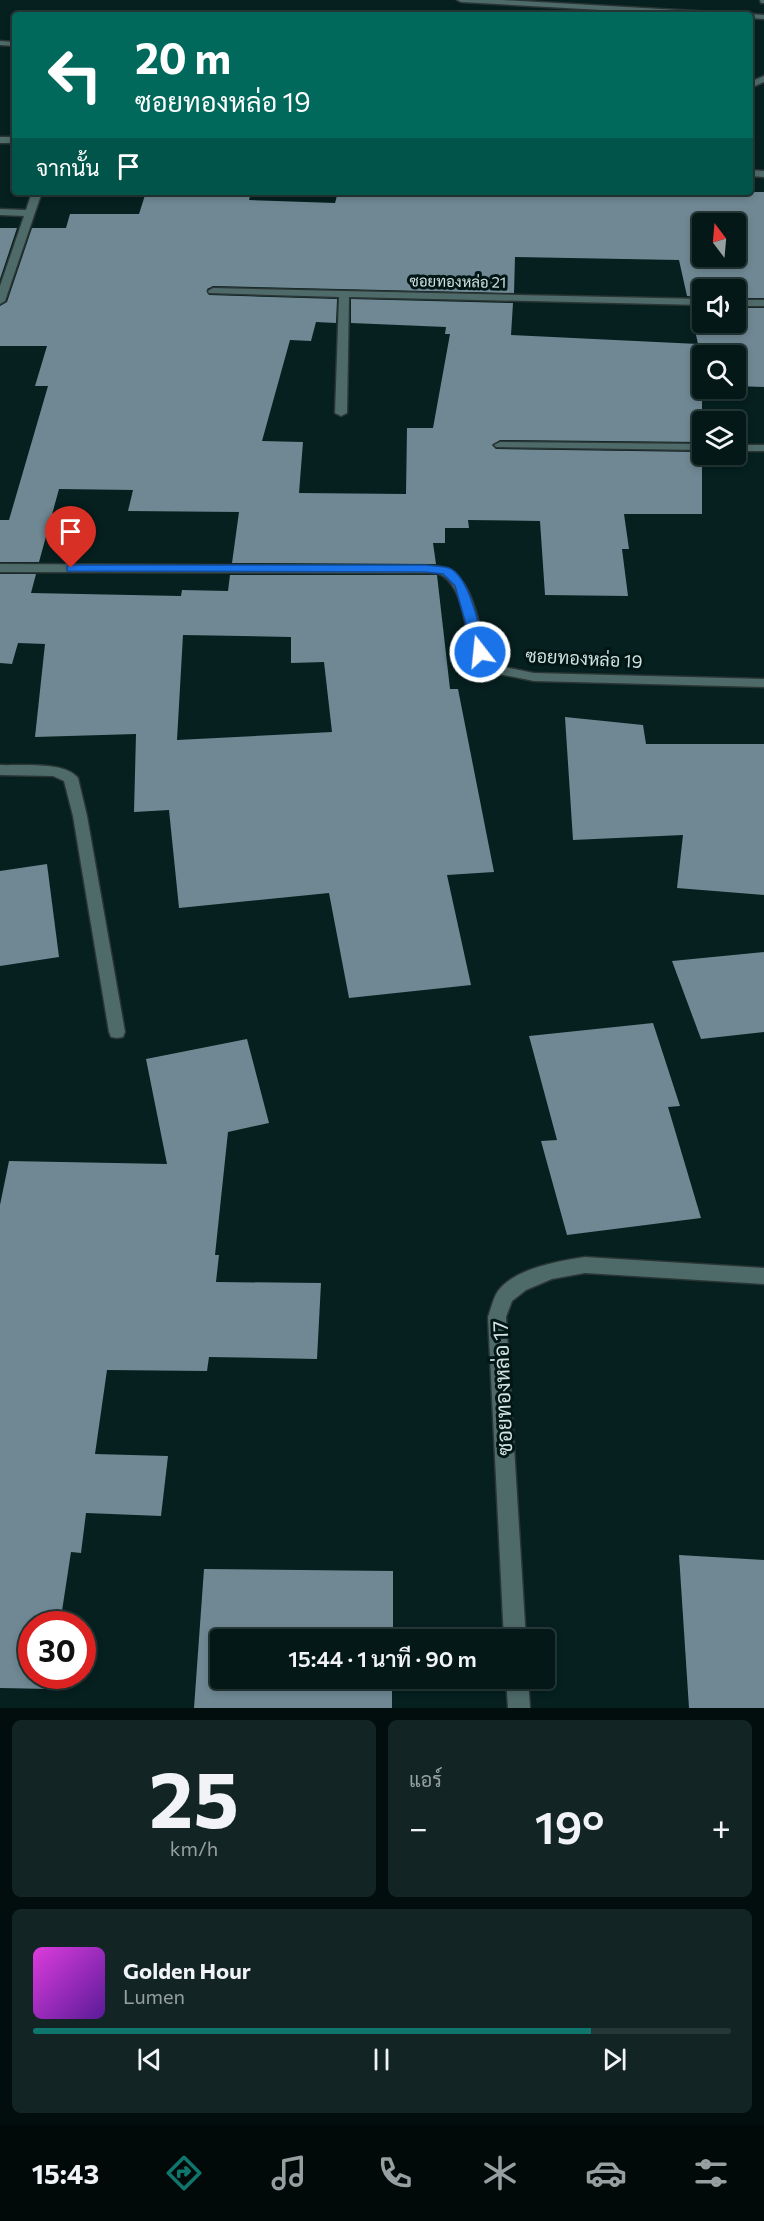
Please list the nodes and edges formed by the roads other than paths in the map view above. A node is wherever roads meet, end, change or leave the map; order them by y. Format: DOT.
graph roads {
  1 [pos="461,0"];
  2 [pos="677,12"];
  3 [pos="36,195"];
  4 [pos="0,212"];
  5 [pos="29,213"];
  6 [pos="213,291"];
  7 [pos="344,294"];
  8 [pos="0,301"];
  9 [pos="692,302"];
  10 [pos="746,303"];
  11 [pos="764,303"];
  12 [pos="341,413"];
  13 [pos="500,445"];
  14 [pos="692,447"];
  15 [pos="746,448"];
  16 [pos="764,448"];
  17 [pos="0,568"];
  18 [pos="764,683"];
  19 [pos="0,770"];
  20 [pos="117,1032"];
  21 [pos="764,1276"];
  22 [pos="514,1629"];
  23 [pos="518,1689"];
  24 [pos="519,1708"];
  1 -- 2 [label="street"];
  3 -- 5 [label="street"];
  4 -- 5 [label="street"];
  5 -- 8 [label="street"];
  6 -- 7 [label="street, ซอยทองหล่อ 21"];
  7 -- 9 [label="street, ซอยทองหล่อ 21"];
  7 -- 12 [label="street"];
  10 -- 11 [label="street"];
  13 -- 14 [label="street"];
  15 -- 16 [label="street"];
  17 -- 18 [label="street, ซอยทองหล่อ 19"];
  19 -- 20 [label="street"];
  21 -- 22 [label="street, ซอยทองหล่อ 17"];
  23 -- 24 [label="street"];
}
